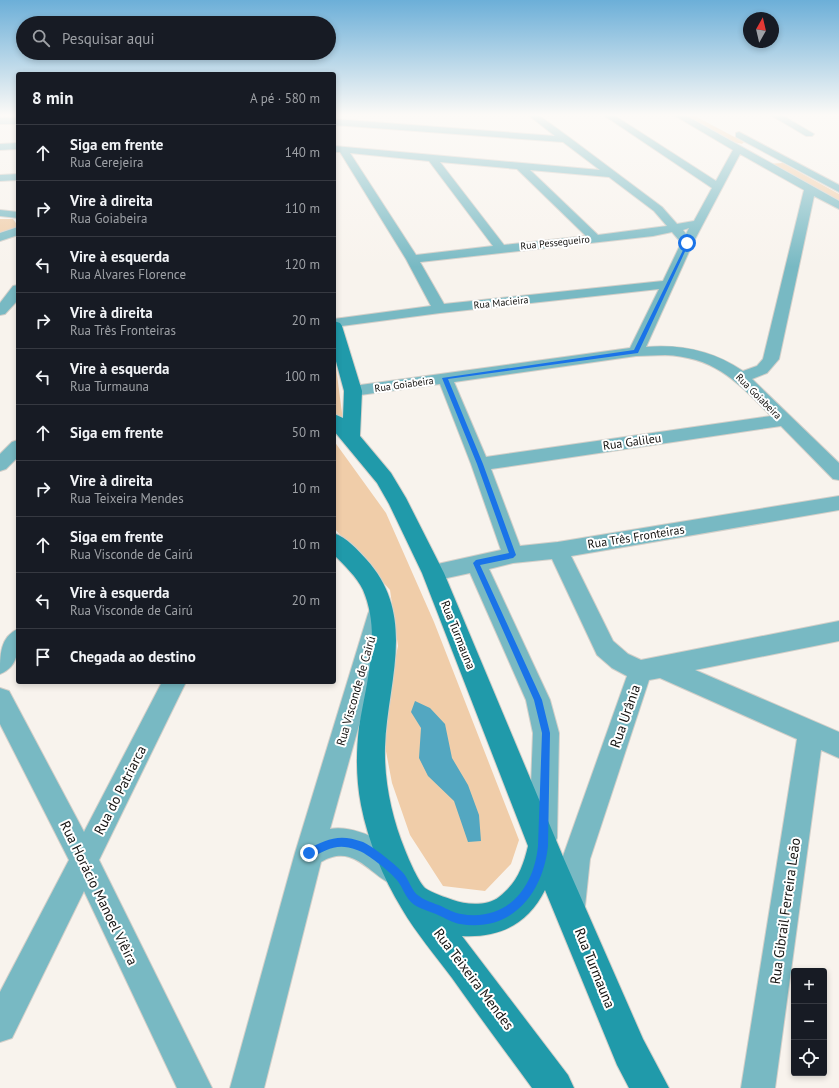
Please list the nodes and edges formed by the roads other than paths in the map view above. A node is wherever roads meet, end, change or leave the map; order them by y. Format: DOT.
graph roads {
  1 [pos="348,165"];
  2 [pos="436,165"];
  3 [pos="497,165"];
  4 [pos="598,165"];
  5 [pos="684,165"];
  6 [pos="730,165"];
  7 [pos="764,165"];
  8 [pos="795,165"];
  9 [pos="522,167"];
  10 [pos="609,174"];
  11 [pos="16,177"];
  12 [pos="0,178"];
  13 [pos="718,187"];
  14 [pos="839,189"];
  15 [pos="809,190"];
  16 [pos="807,205"];
  17 [pos="836,205"];
  18 [pos="0,213"];
  19 [pos="16,214"];
  20 [pos="699,223"];
  21 [pos="675,228"];
  22 [pos="16,232"];
  23 [pos="0,237"];
  24 [pos="594,237"];
  25 [pos="687,243"];
  26 [pos="500,248"];
  27 [pos="412,259"];
  28 [pos="668,284"];
  29 [pos="16,292"];
  30 [pos="440,309"];
  31 [pos="0,311"];
  32 [pos="336,325"];
  33 [pos="336,332"];
  34 [pos="636,352"];
  35 [pos="740,376"];
  36 [pos="445,378"];
  37 [pos="353,391"];
  38 [pos="784,420"];
  39 [pos="336,422"];
  40 [pos="351,437"];
  41 [pos="16,448"];
  42 [pos="480,464"];
  43 [pos="0,465"];
  44 [pos="839,474"];
  45 [pos="839,503"];
  46 [pos="336,544"];
  47 [pos="558,550"];
  48 [pos="513,555"];
  49 [pos="476,563"];
  50 [pos="433,573"];
  51 [pos="380,610"];
  52 [pos="839,631"];
  53 [pos="16,642"];
  54 [pos="0,663"];
  55 [pos="650,669"];
  56 [pos="173,684"];
  57 [pos="0,699"];
  58 [pos="811,733"];
  59 [pos="839,745"];
  60 [pos="309,853"];
  61 [pos="557,858"];
  62 [pos="84,861"];
  63 [pos="407,888"];
  64 [pos="0,1026"];
  65 [pos="630,1052"];
  66 [pos="195,1088"];
  67 [pos="247,1088"];
  68 [pos="555,1088"];
  69 [pos="650,1088"];
  70 [pos="666,1088"];
  71 [pos="758,1088"];
  1 -- 27 [label="street"];
  2 -- 26 [label="street"];
  3 -- 9 [label="street"];
  4 -- 10 [label="street"];
  5 -- 13 [label="street"];
  6 -- 13 [label="street"];
  7 -- 15 [label="street"];
  8 -- 14 [label="street"];
  9 -- 10 [label="street"];
  9 -- 24 [label="street"];
  10 -- 21 [label="street"];
  11 -- 12 [label="street"];
  13 -- 20 [label="street"];
  15 -- 16 [label="street"];
  15 -- 17 [label="street"];
  16 -- 17 [label="street"];
  16 -- 35 [label="street"];
  18 -- 19 [label="street"];
  20 -- 21 [label="street, Rua Pessegueiro"];
  20 -- 25 [label="street"];
  21 -- 24 [label="street, Rua Pessegueiro"];
  21 -- 25 [label="street"];
  22 -- 23 [label="street"];
  24 -- 26 [label="street, Rua Pessegueiro"];
  25 -- 28 [label="street"];
  26 -- 27 [label="street, Rua Pessegueiro"];
  27 -- 30 [label="street"];
  28 -- 30 [label="street, Rua Macieira"];
  28 -- 34 [label="street"];
  29 -- 31 [label="street"];
  30 -- 32 [label="street, Rua Macieira"];
  33 -- 37 [label="main road"];
  34 -- 35 [label="street, Rua Goiabeira"];
  34 -- 36 [label="street, Rua Goiabeira"];
  35 -- 38 [label="street, Rua Goiabeira"];
  36 -- 37 [label="street, Rua Goiabeira"];
  36 -- 42 [label="street"];
  37 -- 40 [label="main road"];
  38 -- 42 [label="street, Rua Galileu"];
  38 -- 44 [label="street, Rua Goiabeira"];
  39 -- 40 [label="main road, Rua Turmauna"];
  40 -- 50 [label="main road, Rua Turmauna"];
  41 -- 43 [label="street"];
  42 -- 48 [label="street"];
  45 -- 47 [label="street, Rua Três Fronteiras"];
  46 -- 51 [label="main road"];
  47 -- 48 [label="street, Rua Três Fronteiras"];
  47 -- 55 [label="street, Rua Urânia"];
  48 -- 49 [label="street, Rua Três Fronteiras"];
  49 -- 50 [label="street, Rua Três Fronteiras"];
  49 -- 61 [label="street, Rua Turmauna"];
  50 -- 61 [label="main road, Rua Turmauna"];
  51 -- 60 [label="street, Rua Visconde de Cairú"];
  51 -- 63 [label="main road, Rua Teixeira Mendes"];
  52 -- 55 [label="street"];
  53 -- 54 [label="street"];
  55 -- 58 [label="street"];
  55 -- 61 [label="street, Rua Urânia"];
  56 -- 62 [label="street, Rua do Patriarca"];
  57 -- 62 [label="street, Rua Horácio Manoel Viêira"];
  58 -- 59 [label="street"];
  58 -- 71 [label="street, Rua Gibrail Ferreira Leão"];
  60 -- 63 [label="street"];
  60 -- 67 [label="street, Rua Visconde de Cairú"];
  61 -- 63 [label="main road"];
  61 -- 65 [label="main road, Rua Turmauna"];
  62 -- 64 [label="street, Rua do Patriarca"];
  62 -- 66 [label="street, Rua Horácio Manoel Viêira"];
  63 -- 68 [label="main road, Rua Teixeira Mendes"];
  65 -- 69 [label="main road, Rua Turmauna"];
  65 -- 70 [label="street"];
}
